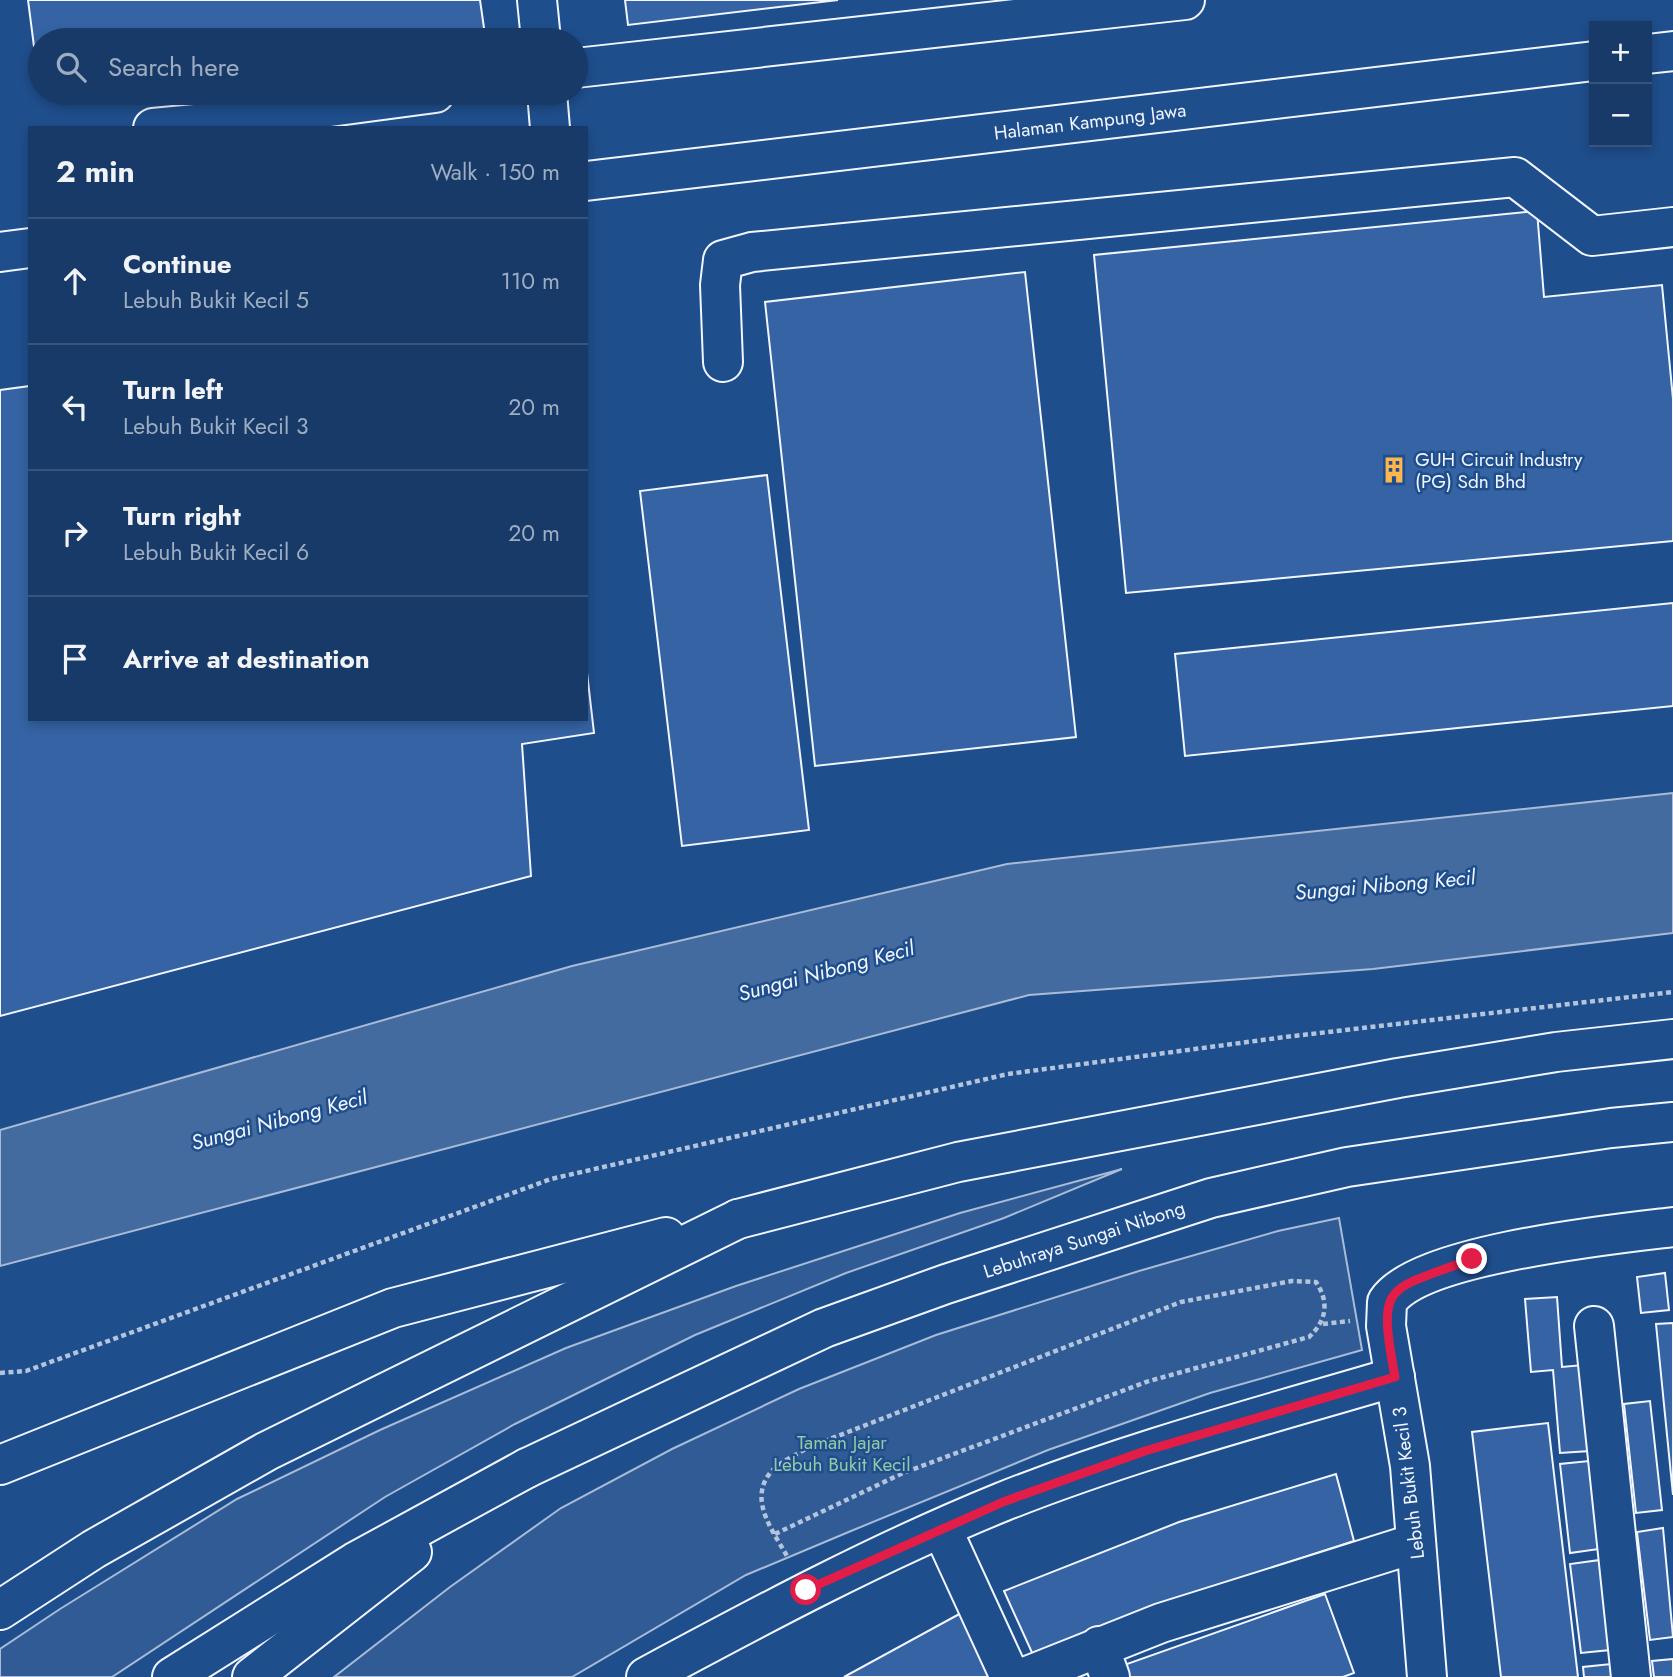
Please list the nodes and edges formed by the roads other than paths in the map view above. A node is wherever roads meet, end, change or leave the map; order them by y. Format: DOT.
graph roads {
  1 [pos="537,0"];
  2 [pos="1185,0"];
  3 [pos="540,28"];
  4 [pos="1673,51"];
  5 [pos="1652,53"];
  6 [pos="1589,62"];
  7 [pos="588,67"];
  8 [pos="353,105"];
  9 [pos="548,105"];
  10 [pos="217,125"];
  11 [pos="196,126"];
  12 [pos="550,126"];
  13 [pos="588,181"];
  14 [pos="1673,227"];
  15 [pos="28,248"];
  16 [pos="0,252"];
  17 [pos="723,362"];
  18 [pos="1673,1039"];
  19 [pos="1673,1122"];
  20 [pos="738,1219"];
  21 [pos="1673,1227"];
  22 [pos="1594,1326"];
  23 [pos="1395,1377"];
  24 [pos="0,1465"];
  25 [pos="527,1468"];
  26 [pos="942,1529"];
  27 [pos="1416,1543"];
  28 [pos="0,1610"];
  29 [pos="1105,1662"];
  30 [pos="172,1677"];
  31 [pos="251,1677"];
  32 [pos="646,1677"];
  33 [pos="1010,1677"];
  34 [pos="1025,1677"];
  35 [pos="1427,1677"];
  36 [pos="1631,1677"];
  1 -- 3 [label="main road"];
  2 -- 7 [label="main road"];
  4 -- 5 [label="main road"];
  6 -- 13 [label="main road, Halaman Kampung Jawa"];
  8 -- 10 [label="main road"];
  9 -- 12 [label="main road"];
  10 -- 11 [label="main road"];
  14 -- 17 [label="main road"];
  15 -- 16 [label="main road"];
  18 -- 20 [label="main road"];
  19 -- 25 [label="main road, Lebuhraya Sungai Nibong"];
  20 -- 24 [label="main road"];
  20 -- 28 [label="main road"];
  21 -- 23 [label="main road, Lebuh Bukit Kecil 3"];
  22 -- 36 [label="main road"];
  23 -- 26 [label="main road"];
  23 -- 27 [label="main road, Lebuh Bukit Kecil 3"];
  25 -- 30 [label="main road"];
  25 -- 31 [label="main road"];
  26 -- 32 [label="main road"];
  26 -- 33 [label="main road"];
  27 -- 29 [label="main road"];
  27 -- 35 [label="main road, Lebuh Bukit Kecil 3"];
  29 -- 34 [label="main road"];
}
